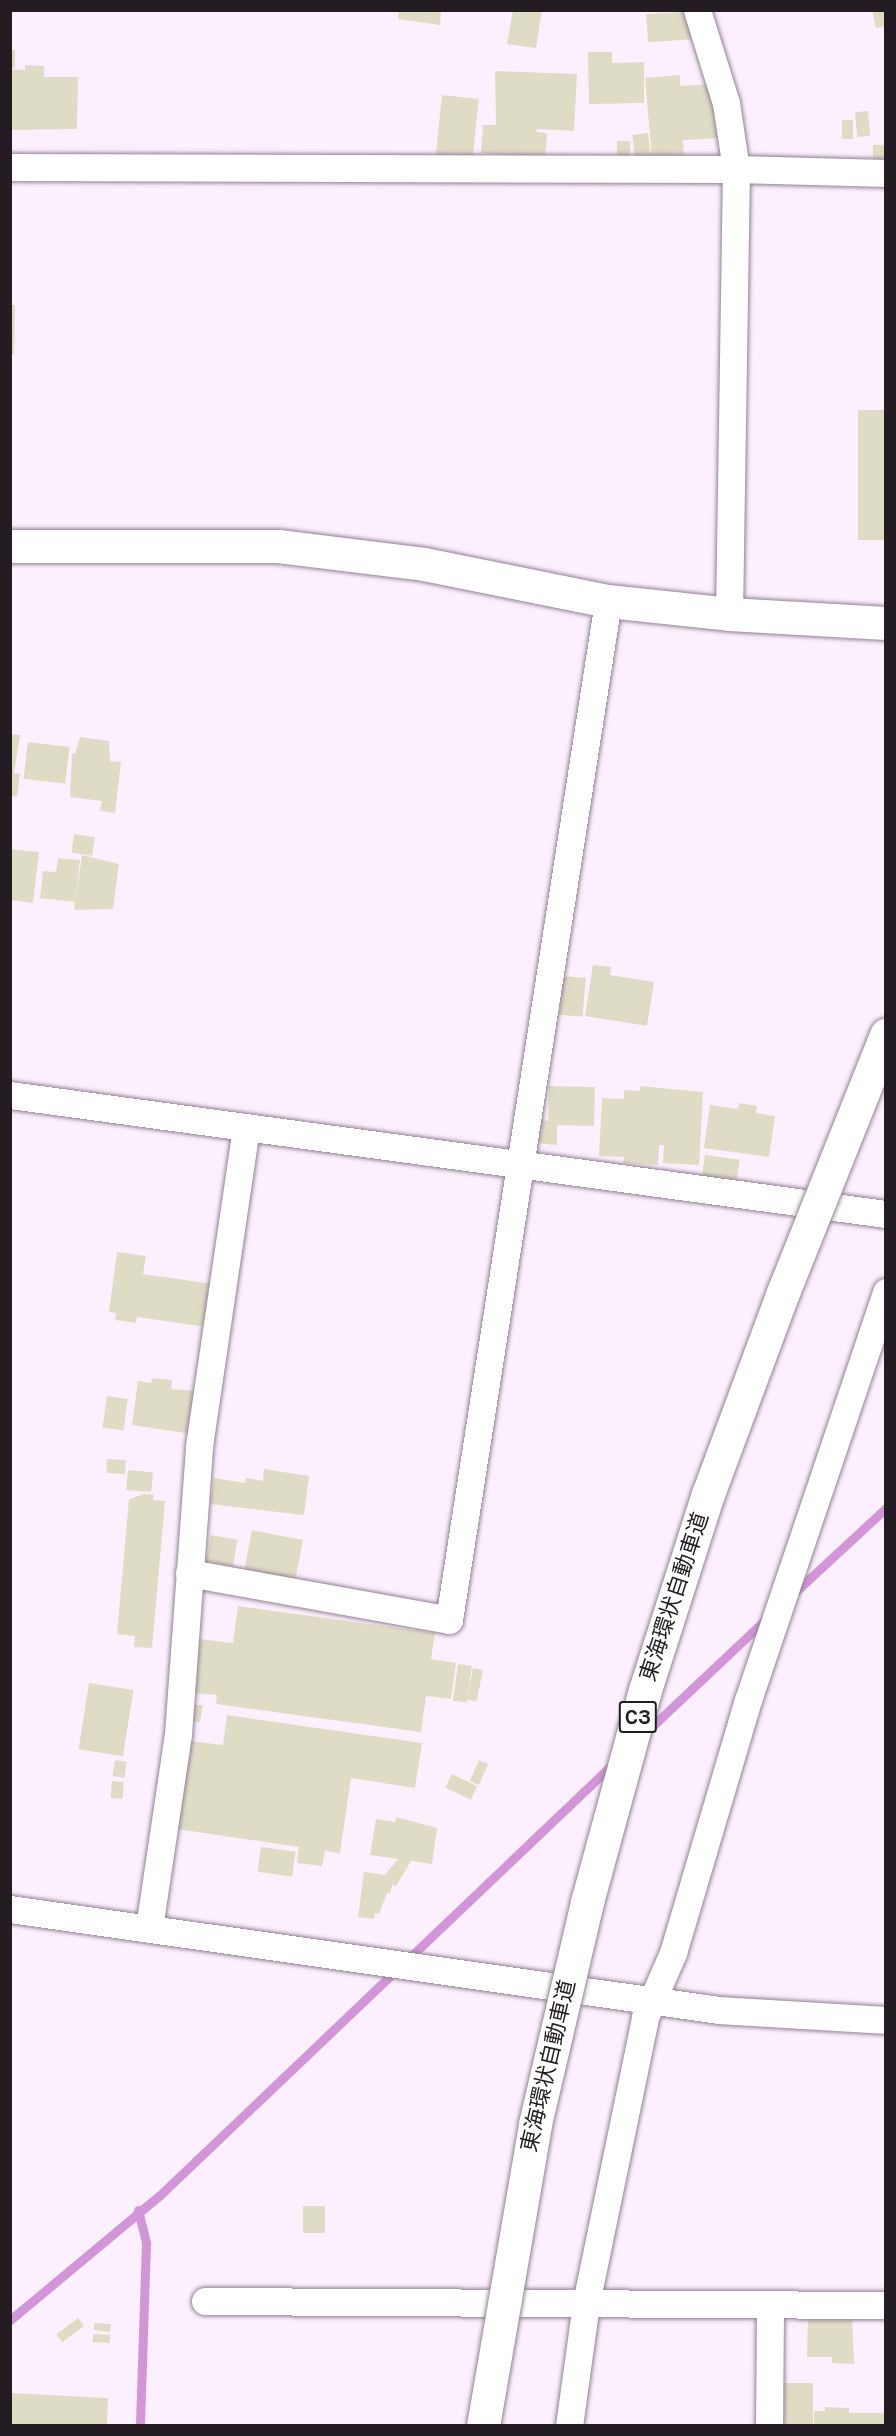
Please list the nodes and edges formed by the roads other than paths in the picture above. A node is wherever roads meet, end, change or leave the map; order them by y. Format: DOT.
graph roads {
  1 [pos="698,10"];
  2 [pos="10,167"];
  3 [pos="736,169"];
  4 [pos="885,173"];
  5 [pos="10,546"];
  6 [pos="608,601"];
  7 [pos="729,614"];
  8 [pos="885,622"];
  9 [pos="885,1035"];
  10 [pos="10,1095"];
  11 [pos="246,1127"];
  12 [pos="520,1164"];
  13 [pos="885,1214"];
  14 [pos="885,1292"];
  15 [pos="189,1573"];
  16 [pos="10,1909"];
  17 [pos="149,1928"];
  18 [pos="652,2000"];
  19 [pos="885,2020"];
  20 [pos="205,2301"];
  21 [pos="586,2303"];
  22 [pos="770,2305"];
  23 [pos="885,2305"];
  24 [pos="483,2426"];
  25 [pos="569,2426"];
  26 [pos="769,2426"];
  1 -- 3 [label="street"];
  2 -- 3 [label="street"];
  3 -- 4 [label="street"];
  3 -- 7 [label="street"];
  5 -- 6 [label="main road"];
  6 -- 7 [label="main road"];
  6 -- 12 [label="street"];
  7 -- 8 [label="main road"];
  9 -- 24 [label="main road, 東海環状自動車道 / C3, bridge"];
  10 -- 11 [label="street"];
  11 -- 12 [label="street"];
  11 -- 15 [label="street"];
  12 -- 13 [label="street"];
  12 -- 15 [label="street"];
  14 -- 18 [label="street"];
  15 -- 17 [label="street"];
  16 -- 17 [label="street"];
  17 -- 18 [label="street"];
  18 -- 19 [label="street"];
  18 -- 21 [label="street"];
  20 -- 21 [label="street"];
  21 -- 22 [label="street"];
  21 -- 25 [label="street"];
  22 -- 23 [label="street"];
  22 -- 26 [label="street"];
}
